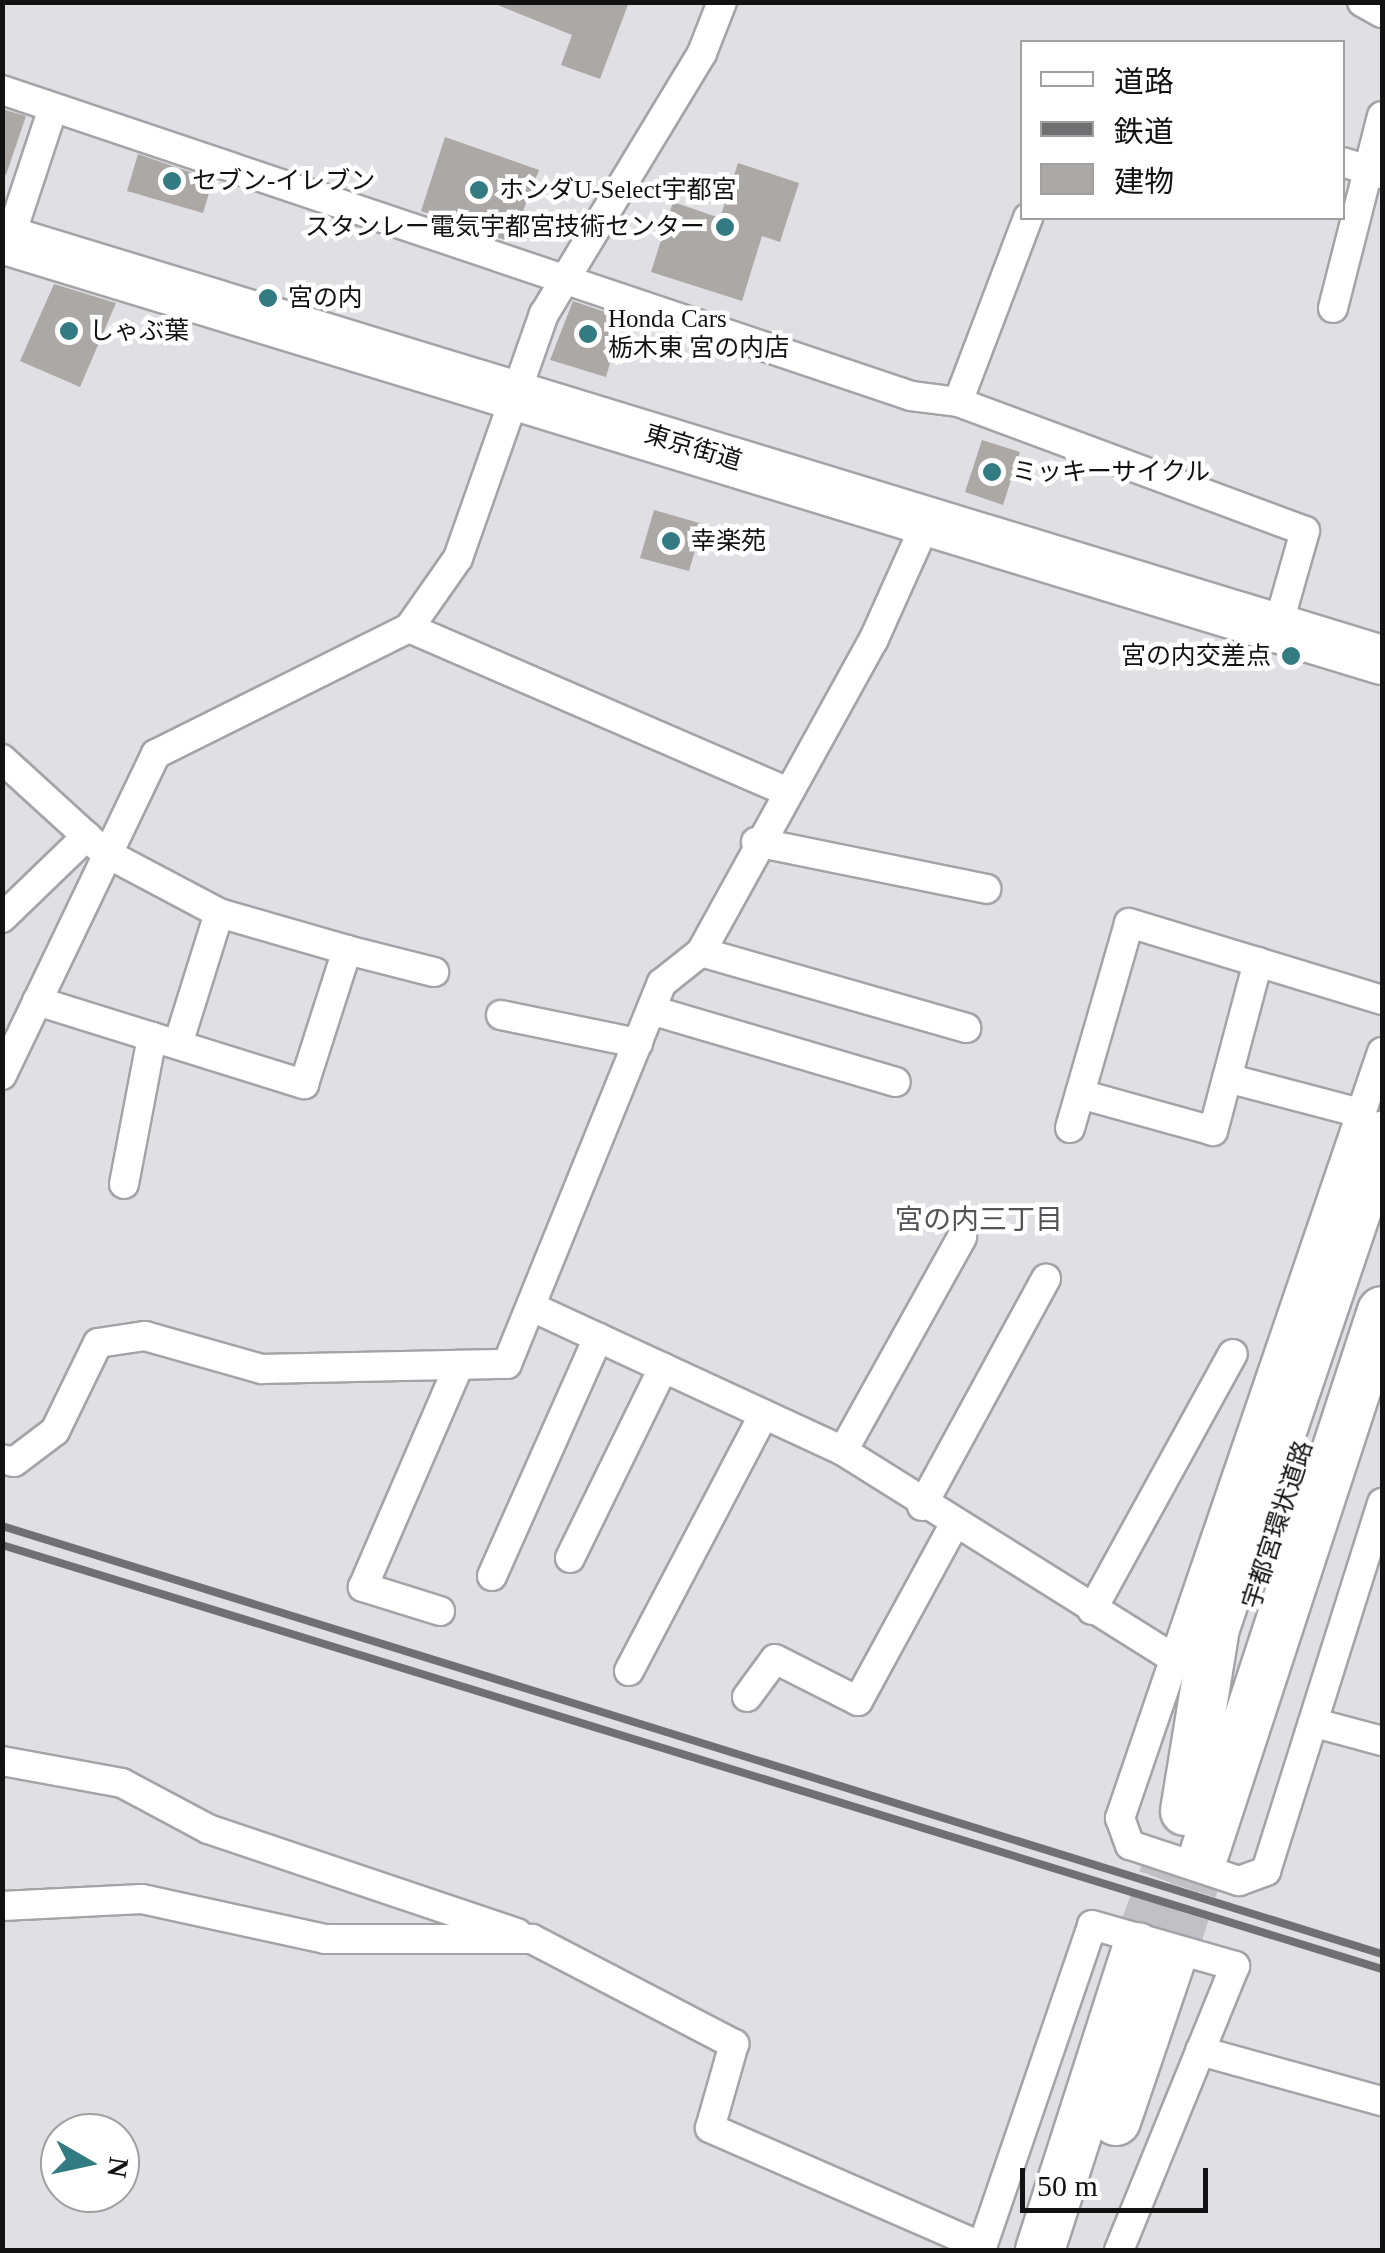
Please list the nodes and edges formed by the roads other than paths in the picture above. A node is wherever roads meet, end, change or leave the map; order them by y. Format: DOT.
graph roads {
  1 [pos="722,2"];
  2 [pos="1362,2"];
  3 [pos="1382,13"];
  4 [pos="2,90"];
  5 [pos="53,108"];
  6 [pos="1382,116"];
  7 [pos="1364,169"];
  8 [pos="1027,220"];
  9 [pos="6,240"];
  10 [pos="565,280"];
  11 [pos="1333,308"];
  12 [pos="514,393"];
  13 [pos="958,402"];
  14 [pos="927,520"];
  15 [pos="1278,626"];
  16 [pos="409,628"];
  17 [pos="1382,660"];
  18 [pos="2,759"];
  19 [pos="785,791"];
  20 [pos="756,842"];
  21 [pos="96,844"];
  22 [pos="986,889"];
  23 [pos="219,913"];
  24 [pos="4,915"];
  25 [pos="347,950"];
  26 [pos="701,952"];
  27 [pos="1258,962"];
  28 [pos="434,972"];
  29 [pos="37,1000"];
  30 [pos="1382,1000"];
  31 [pos="651,1010"];
  32 [pos="501,1015"];
  33 [pos="966,1028"];
  34 [pos="165,1040"];
  35 [pos="638,1043"];
  36 [pos="1382,1052"];
  37 [pos="2,1076"];
  38 [pos="1227,1078"];
  39 [pos="896,1082"];
  40 [pos="1080,1094"];
  41 [pos="1371,1124"];
  42 [pos="1070,1128"];
  43 [pos="124,1184"];
  44 [pos="1382,1207"];
  45 [pos="962,1237"];
  46 [pos="1046,1280"];
  47 [pos="534,1308"];
  48 [pos="1382,1310"];
  49 [pos="598,1338"];
  50 [pos="1233,1354"];
  51 [pos="459,1365"];
  52 [pos="663,1368"];
  53 [pos="1382,1405"];
  54 [pos="764,1414"];
  55 [pos="843,1451"];
  56 [pos="2,1459"];
  57 [pos="1382,1503"];
  58 [pos="922,1506"];
  59 [pos="954,1527"];
  60 [pos="570,1558"];
  61 [pos="492,1576"];
  62 [pos="1092,1610"];
  63 [pos="440,1611"];
  64 [pos="1178,1661"];
  65 [pos="629,1670"];
  66 [pos="747,1697"];
  67 [pos="1315,1723"];
  68 [pos="1382,1741"];
  69 [pos="2,1761"];
  70 [pos="1194,1834"];
  71 [pos="2,1906"];
  72 [pos="532,1939"];
  73 [pos="1200,2051"];
  74 [pos="1382,2101"];
  75 [pos="982,2249"];
  76 [pos="1040,2250"];
  77 [pos="1072,2250"];
  78 [pos="1120,2250"];
  1 -- 10 [label="street"];
  2 -- 3 [label="street"];
  4 -- 5 [label="street"];
  5 -- 9 [label="street"];
  5 -- 10 [label="street"];
  6 -- 7 [label="street"];
  7 -- 11 [label="street"];
  8 -- 13 [label="street"];
  9 -- 12 [label="highway, 東京街道"];
  10 -- 12 [label="street"];
  10 -- 13 [label="street"];
  12 -- 14 [label="highway, 東京街道"];
  12 -- 16 [label="street"];
  13 -- 15 [label="street"];
  14 -- 15 [label="highway, 東京街道"];
  14 -- 19 [label="street"];
  15 -- 17 [label="highway, 東京街道"];
  16 -- 19 [label="street"];
  16 -- 21 [label="street"];
  18 -- 21 [label="street"];
  19 -- 20 [label="street"];
  20 -- 22 [label="street"];
  20 -- 26 [label="street"];
  21 -- 23 [label="street"];
  21 -- 24 [label="street"];
  21 -- 29 [label="street"];
  23 -- 25 [label="street"];
  23 -- 34 [label="street"];
  25 -- 28 [label="street"];
  25 -- 34 [label="street"];
  26 -- 31 [label="street"];
  26 -- 33 [label="street"];
  27 -- 30 [label="street"];
  27 -- 38 [label="street"];
  27 -- 40 [label="street"];
  29 -- 34 [label="street"];
  29 -- 37 [label="street"];
  31 -- 35 [label="street"];
  31 -- 39 [label="street"];
  32 -- 35 [label="street"];
  34 -- 43 [label="street"];
  35 -- 47 [label="street"];
  36 -- 41 [label="street"];
  38 -- 40 [label="street"];
  38 -- 41 [label="street"];
  40 -- 42 [label="street"];
  41 -- 64 [label="street"];
  41 -- 70 [label="highway"];
  44 -- 70 [label="highway, 宇都宮環状道路"];
  45 -- 55 [label="street"];
  46 -- 58 [label="street"];
  47 -- 49 [label="street"];
  47 -- 51 [label="street"];
  48 -- 70 [label="highway, 宇都宮環状道路"];
  49 -- 52 [label="street"];
  49 -- 61 [label="street"];
  50 -- 62 [label="street"];
  51 -- 56 [label="street"];
  51 -- 63 [label="street"];
  52 -- 54 [label="street"];
  52 -- 60 [label="street"];
  53 -- 70 [label="highway"];
  54 -- 55 [label="street"];
  54 -- 65 [label="street"];
  55 -- 58 [label="street"];
  57 -- 67 [label="street"];
  58 -- 59 [label="street"];
  59 -- 62 [label="street"];
  59 -- 66 [label="street"];
  62 -- 64 [label="street"];
  64 -- 67 [label="street"];
  67 -- 68 [label="street"];
  69 -- 72 [label="street"];
  71 -- 72 [label="street"];
  72 -- 75 [label="street"];
  73 -- 74 [label="street"];
  73 -- 75 [label="street"];
  73 -- 78 [label="street"];
  76 -- 77 [label="highway"];
}
